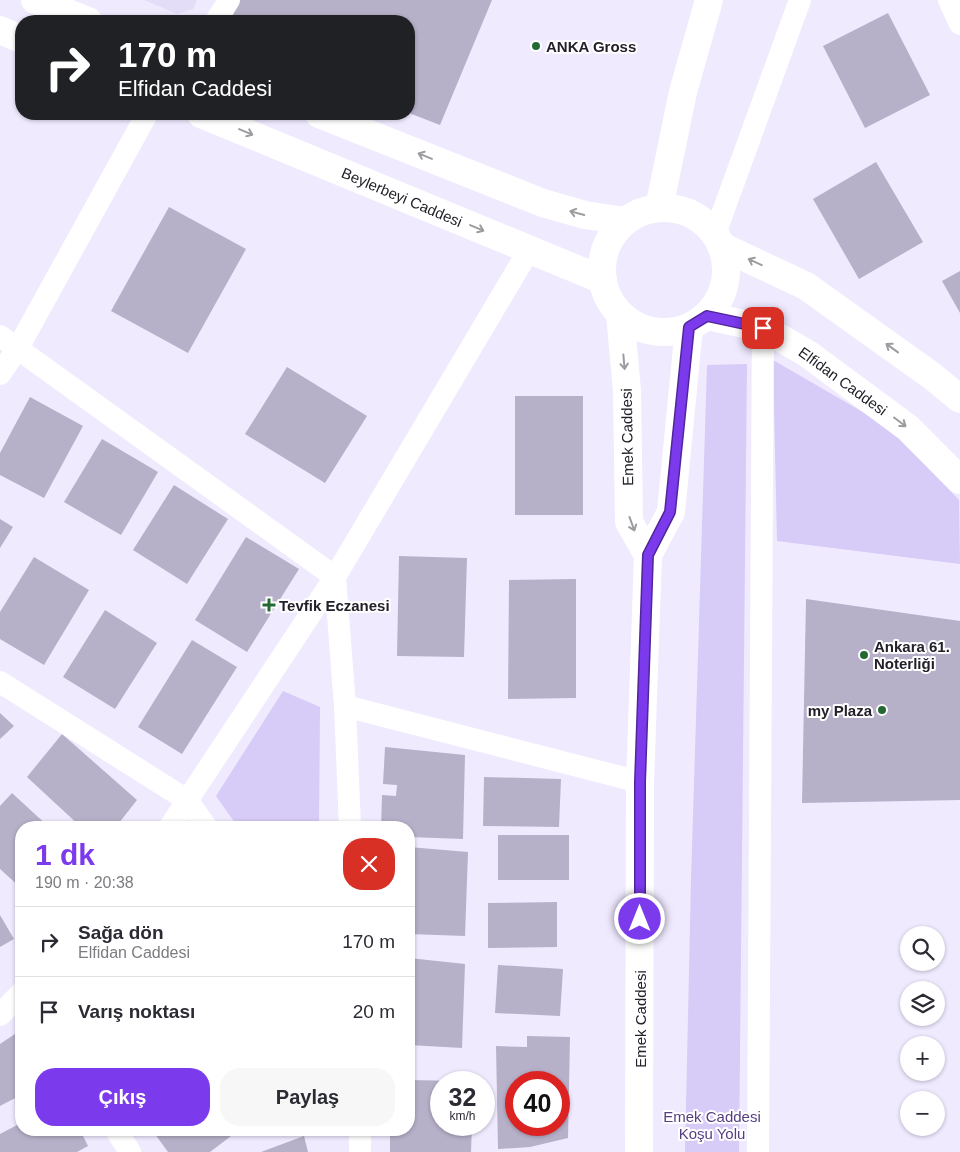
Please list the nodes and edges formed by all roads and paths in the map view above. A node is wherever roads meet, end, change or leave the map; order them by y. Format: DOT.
graph roads {
  1 [pos="35,0"];
  2 [pos="229,0"];
  3 [pos="710,0"];
  4 [pos="800,0"];
  5 [pos="949,0"];
  6 [pos="73,15"];
  7 [pos="220,15"];
  8 [pos="960,24"];
  9 [pos="0,30"];
  10 [pos="15,36"];
  11 [pos="143,120"];
  12 [pos="215,120"];
  13 [pos="334,120"];
  14 [pos="658,208"];
  15 [pos="625,221"];
  16 [pos="719,238"];
  17 [pos="529,250"];
  18 [pos="603,280"];
  19 [pos="620,314"];
  20 [pos="698,321"];
  21 [pos="763,328"];
  22 [pos="9,342"];
  23 [pos="0,374"];
  24 [pos="960,399"];
  25 [pos="960,480"];
  26 [pos="648,555"];
  27 [pos="335,577"];
  28 [pos="0,682"];
  29 [pos="346,706"];
  30 [pos="640,782"];
  31 [pos="187,800"];
  32 [pos="174,821"];
  33 [pos="202,821"];
  34 [pos="350,821"];
  35 [pos="15,1000"];
  36 [pos="0,1016"];
  37 [pos="120,1136"];
  38 [pos="360,1136"];
  39 [pos="130,1152"];
  40 [pos="360,1152"];
  41 [pos="639,1152"];
  42 [pos="758,1152"];
  1 -- 6 [label="street"];
  2 -- 7 [label="street"];
  3 -- 14 [label="street"];
  4 -- 16 [label="street"];
  5 -- 8 [label="street"];
  9 -- 10 [label="street"];
  11 -- 22 [label="street"];
  12 -- 17 [label="street, Beylerbeyi Caddesi, one-way"];
  15 -- 13 [label="street, one-way"];
  14 -- 15 [label="street, Emek Caddesi"];
  14 -- 16 [label="street, Emek Caddesi"];
  15 -- 18 [label="street, Emek Caddesi"];
  16 -- 20 [label="street, Emek Caddesi"];
  24 -- 16 [label="street, one-way"];
  17 -- 18 [label="street, Beylerbeyi Caddesi"];
  17 -- 27 [label="street"];
  18 -- 19 [label="street, Emek Caddesi"];
  19 -- 20 [label="street, Emek Caddesi"];
  19 -- 26 [label="street, Emek Caddesi, one-way"];
  20 -- 21 [label="street, Elfidan Caddesi"];
  20 -- 26 [label="street, Emek Caddesi"];
  21 -- 25 [label="street, Elfidan Caddesi, one-way"];
  21 -- 42 [label="street"];
  22 -- 23 [label="street"];
  22 -- 27 [label="street"];
  26 -- 30 [label="street, Emek Caddesi"];
  27 -- 29 [label="street"];
  27 -- 31 [label="street"];
  28 -- 31 [label="street"];
  29 -- 30 [label="street"];
  29 -- 34 [label="street"];
  30 -- 41 [label="street, Emek Caddesi"];
  31 -- 32 [label="street"];
  31 -- 33 [label="street"];
  35 -- 36 [label="street"];
  37 -- 39 [label="street"];
  38 -- 40 [label="street"];
}
